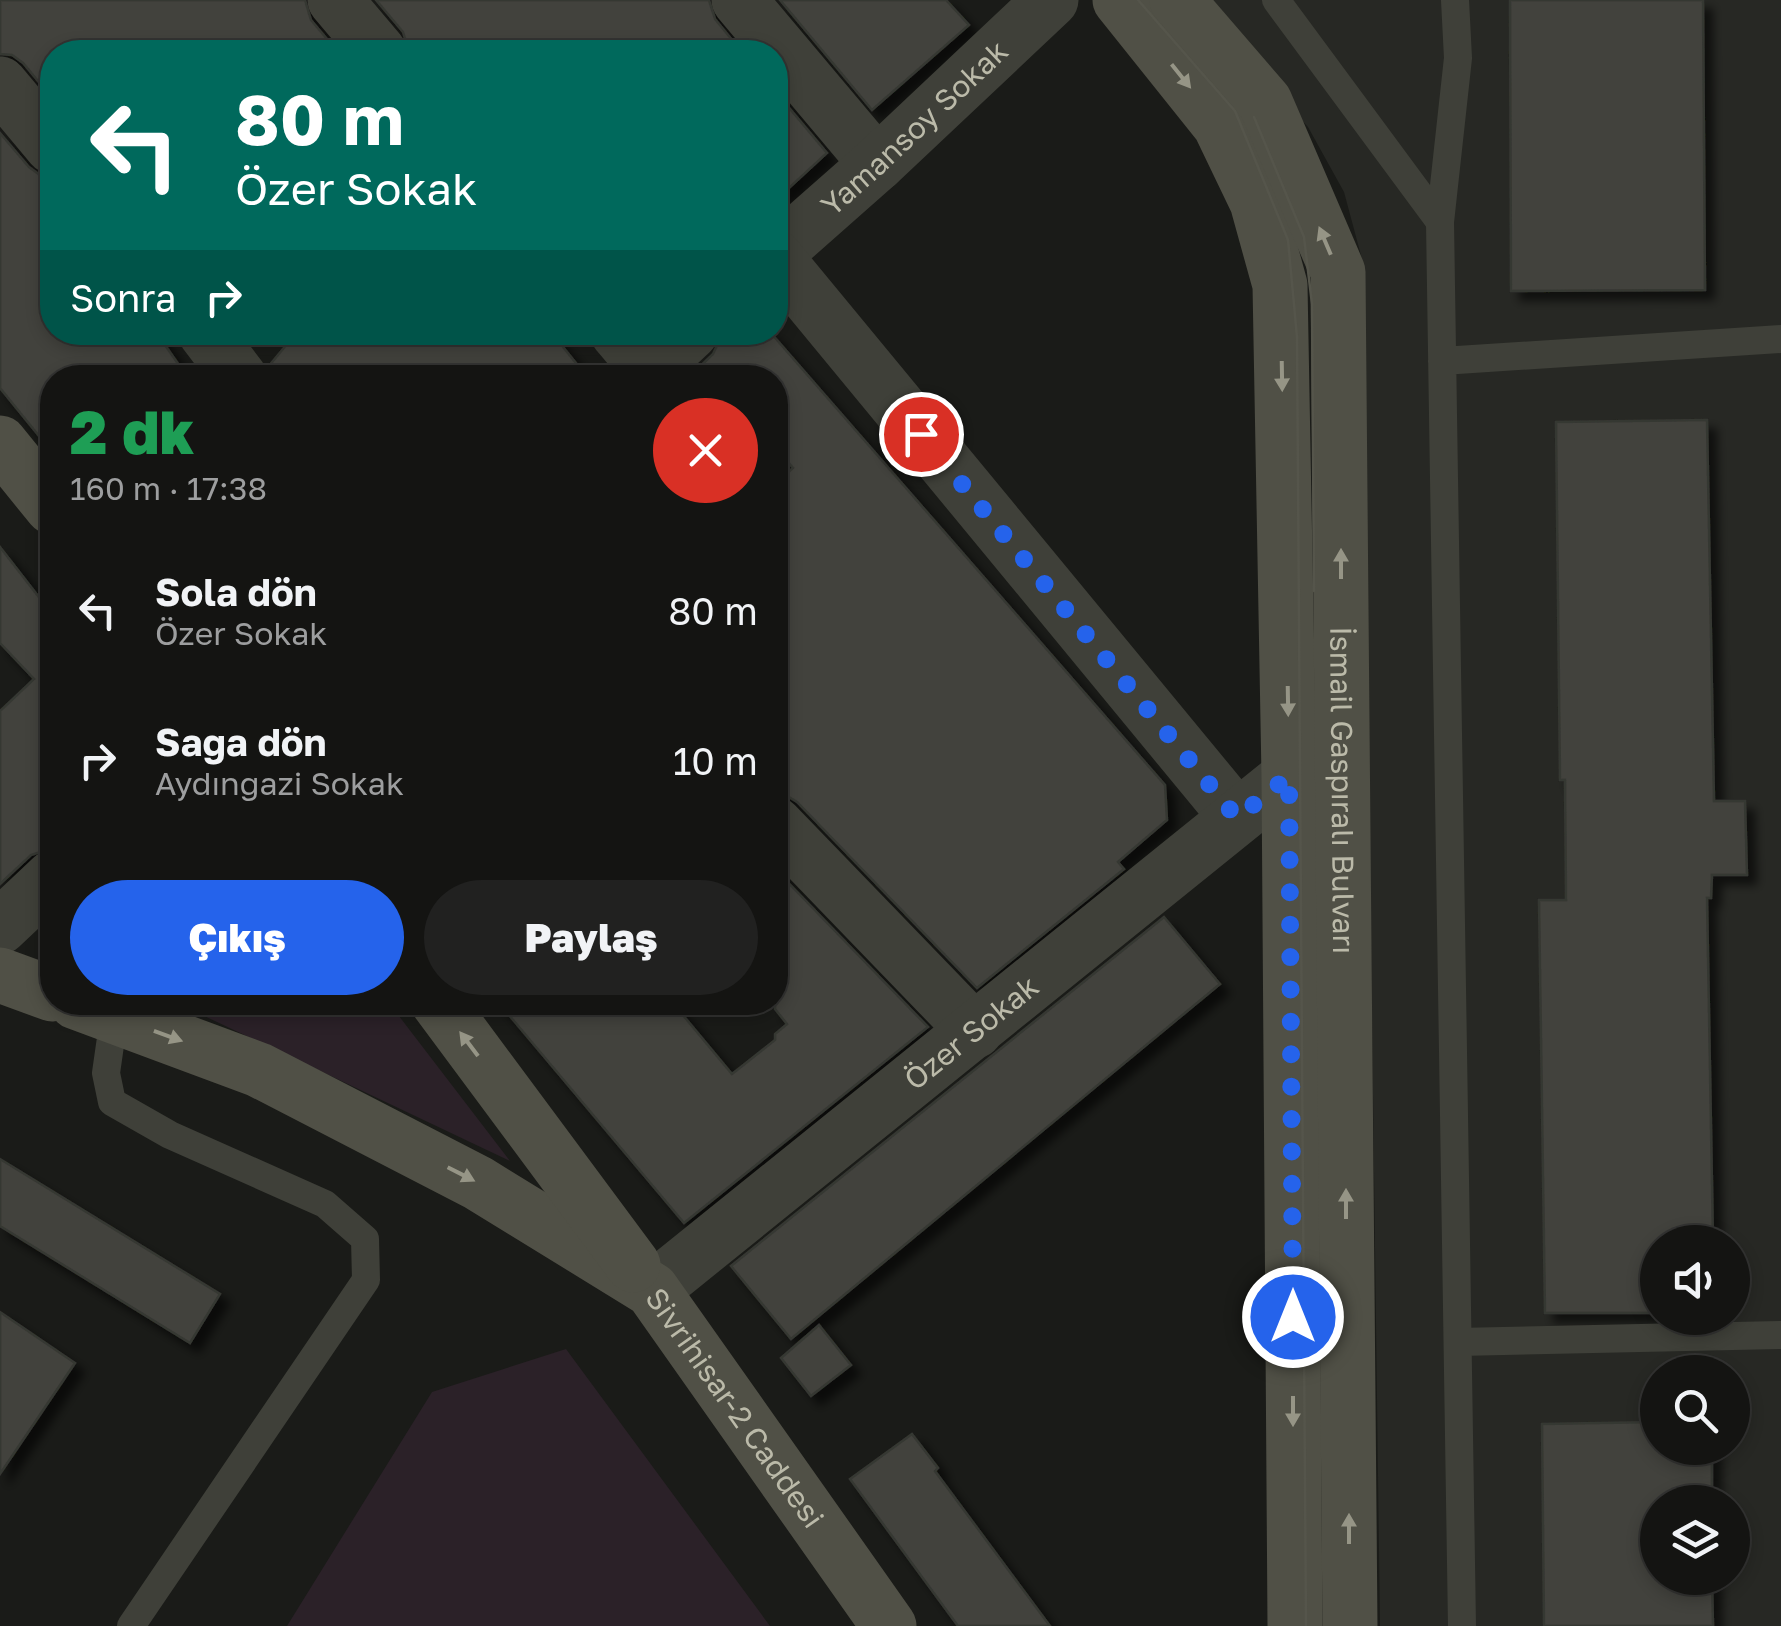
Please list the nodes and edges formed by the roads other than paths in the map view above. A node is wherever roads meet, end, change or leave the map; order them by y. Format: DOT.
graph roads {
  1 [pos="335,0"];
  2 [pos="739,0"];
  3 [pos="1051,0"];
  4 [pos="1120,0"];
  5 [pos="1176,0"];
  6 [pos="1276,0"];
  7 [pos="1455,0"];
  8 [pos="370,40"];
  9 [pos="773,40"];
  10 [pos="788,58"];
  11 [pos="0,84"];
  12 [pos="40,132"];
  13 [pos="877,164"];
  14 [pos="1440,222"];
  15 [pos="788,244"];
  16 [pos="788,272"];
  17 [pos="1781,339"];
  18 [pos="215,345"];
  19 [pos="665,345"];
  20 [pos="636,360"];
  21 [pos="1442,361"];
  22 [pos="230,365"];
  23 [pos="0,444"];
  24 [pos="40,492"];
  25 [pos="1289,776"];
  26 [pos="1237,818"];
  27 [pos="788,837"];
  28 [pos="40,889"];
  29 [pos="0,927"];
  30 [pos="0,974"];
  31 [pos="40,989"];
  32 [pos="96,1015"];
  33 [pos="109,1015"];
  34 [pos="448,1015"];
  35 [pos="975,1031"];
  36 [pos="652,1290"];
  37 [pos="1781,1335"];
  38 [pos="1458,1342"];
  39 [pos="131,1626"];
  40 [pos="889,1626"];
  41 [pos="909,1626"];
  42 [pos="1294,1626"];
  43 [pos="1350,1626"];
  44 [pos="1462,1626"];
  1 -- 8 [label="street"];
  2 -- 9 [label="street"];
  3 -- 13 [label="street, Yamansoy Sokak"];
  4 -- 25 [label="main road, one-way"];
  43 -- 5 [label="main road, İsmail Gaspıralı Bulvarı, one-way"];
  6 -- 14 [label="lane"];
  7 -- 14 [label="lane"];
  10 -- 13 [label="street"];
  11 -- 12 [label="street"];
  13 -- 15 [label="street, Yamansoy Sokak"];
  14 -- 21 [label="lane"];
  16 -- 26 [label="street"];
  17 -- 21 [label="lane"];
  18 -- 22 [label="street"];
  19 -- 20 [label="street"];
  21 -- 38 [label="lane"];
  23 -- 24 [label="main road"];
  25 -- 26 [label="street, Özer Sokak"];
  25 -- 42 [label="main road, one-way"];
  26 -- 35 [label="street, Özer Sokak"];
  27 -- 35 [label="street"];
  28 -- 29 [label="street"];
  30 -- 31 [label="main road"];
  32 -- 39 [label="lane"];
  33 -- 36 [label="main road, one-way"];
  36 -- 34 [label="main road, one-way"];
  35 -- 36 [label="street, Özer Sokak"];
  36 -- 40 [label="main road, Sivrihisar-2 Caddesi"];
  36 -- 41 [label="main road, Sivrihisar-2 Caddesi"];
  37 -- 38 [label="lane"];
  38 -- 44 [label="lane"];
}
